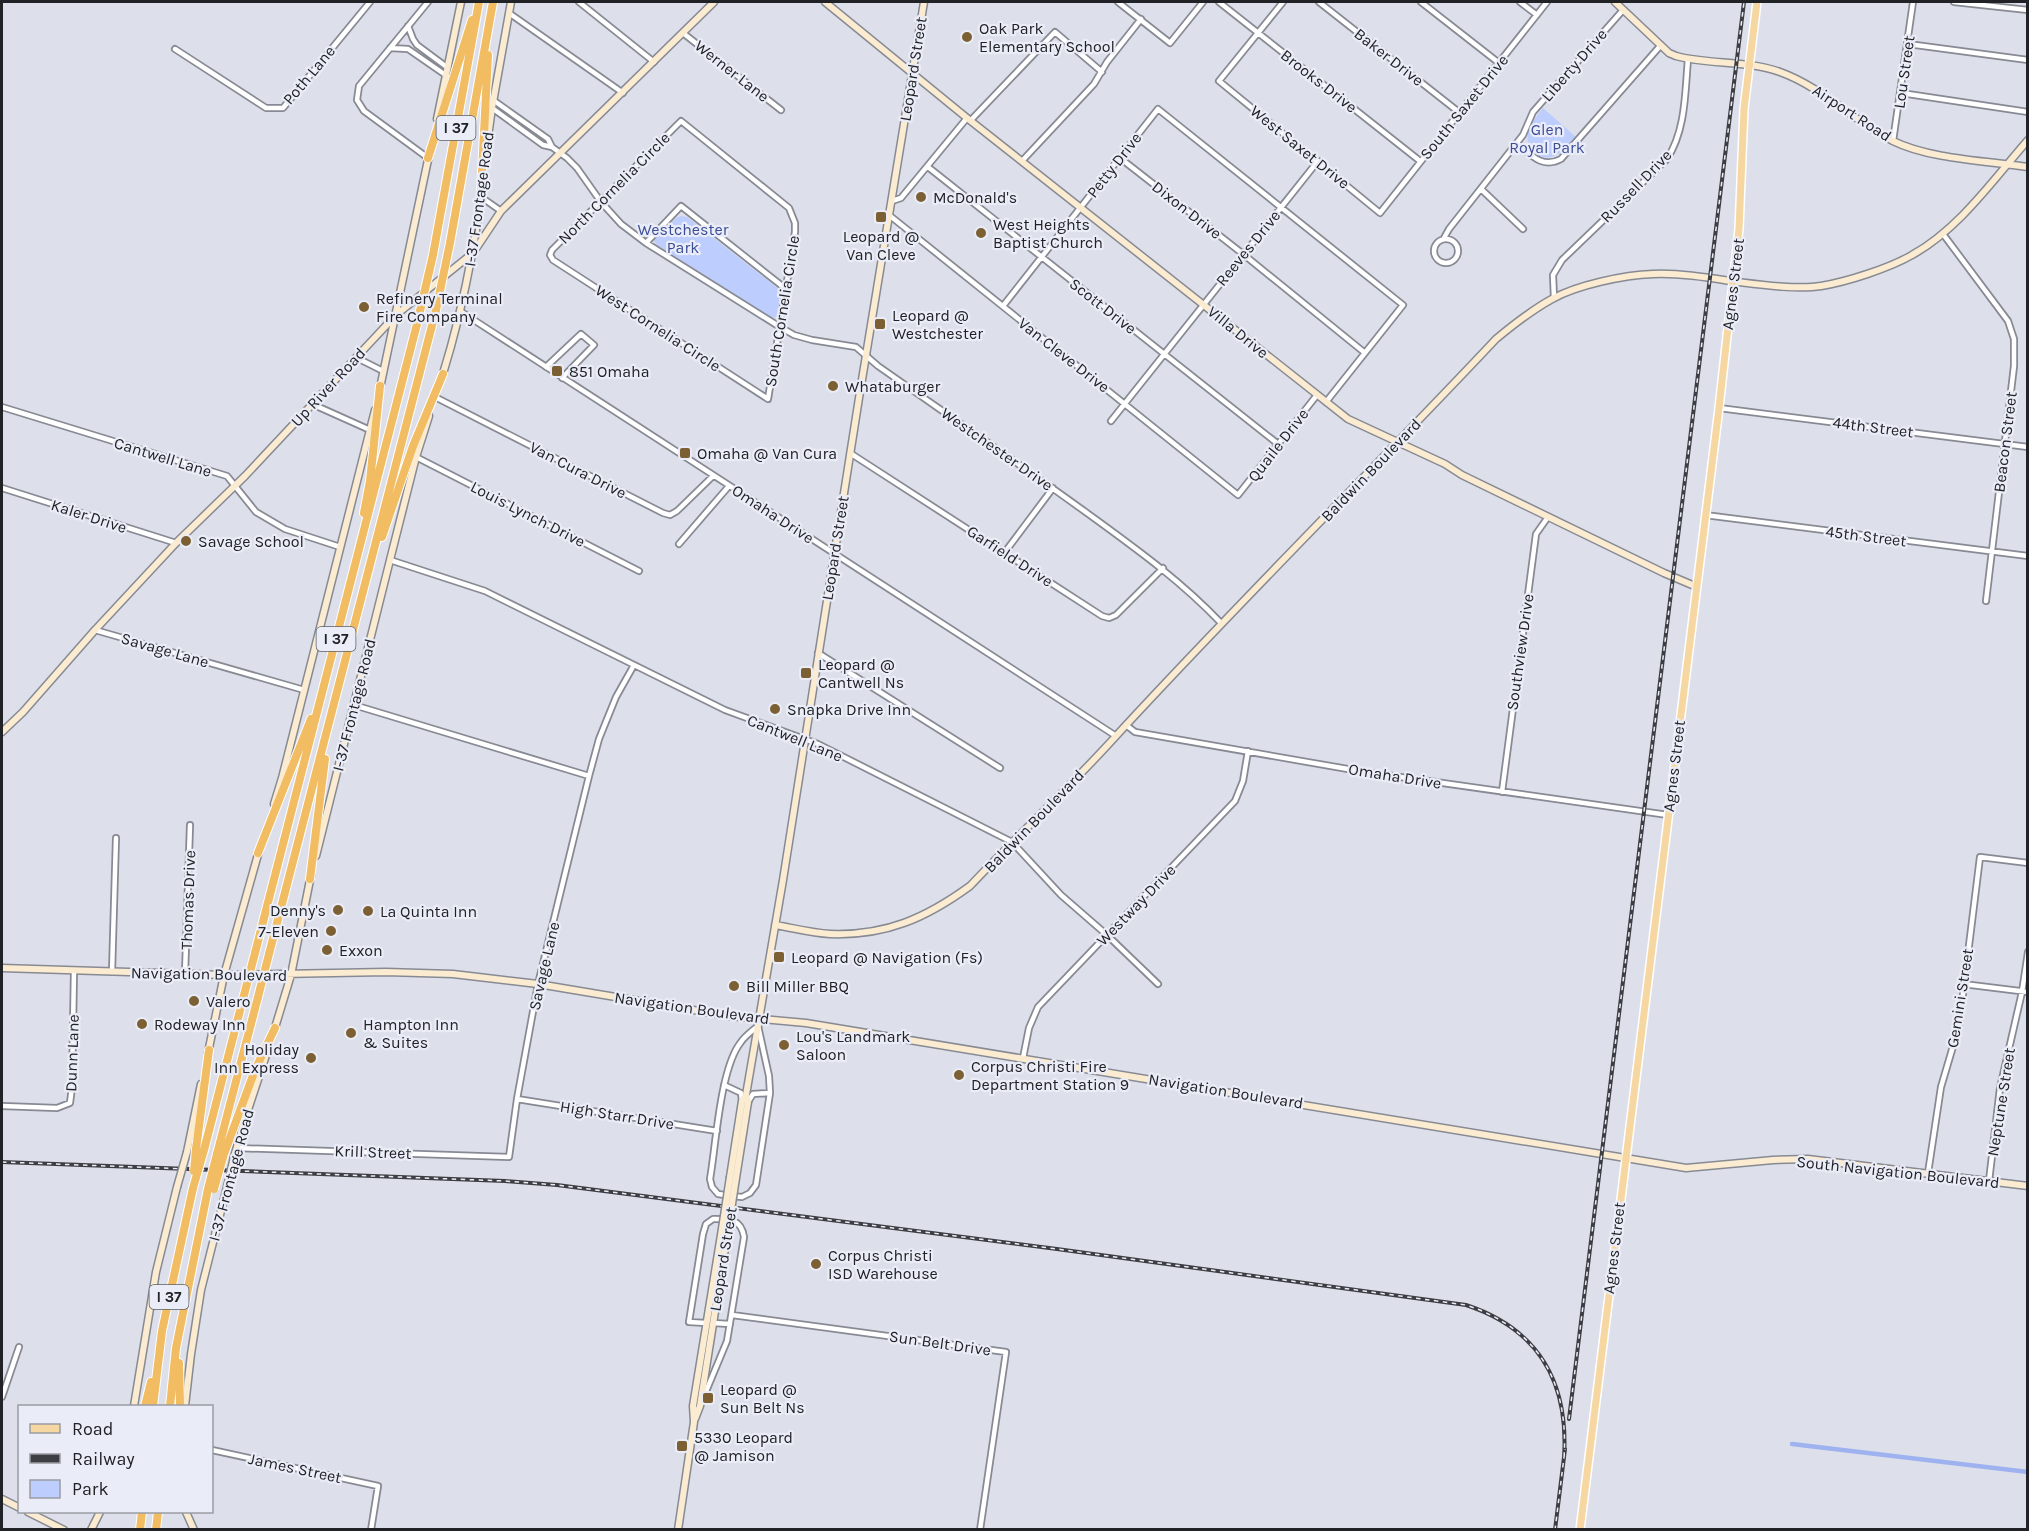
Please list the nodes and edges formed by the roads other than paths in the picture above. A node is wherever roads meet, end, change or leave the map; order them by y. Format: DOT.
graph roads {
  1 [pos="370,2"];
  2 [pos="428,2"];
  3 [pos="461,2"];
  4 [pos="493,2"];
  5 [pos="511,2"];
  6 [pos="579,2"];
  7 [pos="714,2"];
  8 [pos="825,2"];
  9 [pos="924,2"];
  10 [pos="1118,2"];
  11 [pos="1203,2"];
  12 [pos="1219,2"];
  13 [pos="1283,2"];
  14 [pos="1319,2"];
  15 [pos="1421,2"];
  16 [pos="1520,2"];
  17 [pos="1547,2"];
  18 [pos="1615,2"];
  19 [pos="1757,2"];
  20 [pos="1913,2"];
  21 [pos="1954,2"];
  22 [pos="479,3"];
  23 [pos="2002,4"];
  24 [pos="1623,10"];
  25 [pos="2028,10"];
  26 [pos="509,13"];
  27 [pos="1537,15"];
  28 [pos="1141,19"];
  29 [pos="489,23"];
  30 [pos="408,26"];
  31 [pos="1258,32"];
  32 [pos="683,33"];
  33 [pos="1908,44"];
  34 [pos="1661,45"];
  35 [pos="390,48"];
  36 [pos="175,49"];
  37 [pos="421,49"];
  38 [pos="417,55"];
  39 [pos="1688,58"];
  40 [pos="2028,60"];
  41 [pos="654,62"];
  42 [pos="1499,63"];
  43 [pos="1749,65"];
  44 [pos="448,68"];
  45 [pos="1102,72"];
  46 [pos="913,74"];
  47 [pos="447,76"];
  48 [pos="623,93"];
  49 [pos="1901,93"];
  50 [pos="493,100"];
  51 [pos="492,108"];
  52 [pos="781,110"];
  53 [pos="2028,112"];
  54 [pos="1460,113"];
  55 [pos="969,119"];
  56 [pos="2028,140"];
  57 [pos="1893,141"];
  58 [pos="1517,143"];
  59 [pos="552,147"];
  60 [pos="561,153"];
  61 [pos="428,158"];
  62 [pos="1120,158"];
  63 [pos="1022,161"];
  64 [pos="1318,161"];
  65 [pos="1420,161"];
  66 [pos="2007,164"];
  67 [pos="928,167"];
  68 [pos="2028,167"];
  69 [pos="1481,189"];
  70 [pos="481,194"];
  71 [pos="891,201"];
  72 [pos="601,202"];
  73 [pos="1081,208"];
  74 [pos="1280,208"];
  75 [pos="501,211"];
  76 [pos="1380,213"];
  77 [pos="889,215"];
  78 [pos="795,223"];
  79 [pos="1523,229"];
  80 [pos="1943,234"];
  81 [pos="1444,238"];
  82 [pos="646,243"];
  83 [pos="473,253"];
  84 [pos="1243,254"];
  85 [pos="550,255"];
  86 [pos="1041,257"];
  87 [pos="1733,281"];
  88 [pos="786,289"];
  89 [pos="1554,298"];
  90 [pos="1203,304"];
  91 [pos="1003,306"];
  92 [pos="460,311"];
  93 [pos="396,315"];
  94 [pos="780,327"];
  95 [pos="1164,353"];
  96 [pos="1365,353"];
  97 [pos="866,355"];
  98 [pos="357,358"];
  99 [pos="546,367"];
  100 [pos="384,371"];
  101 [pos="443,374"];
  102 [pos="562,378"];
  103 [pos="380,387"];
  104 [pos="1317,395"];
  105 [pos="435,397"];
  106 [pos="768,399"];
  107 [pos="1326,402"];
  108 [pos="1125,403"];
  109 [pos="312,404"];
  110 [pos="2,407"];
  111 [pos="1719,408"];
  112 [pos="1111,421"];
  113 [pos="370,430"];
  114 [pos="1398,443"];
  115 [pos="1278,444"];
  116 [pos="2005,444"];
  117 [pos="2028,447"];
  118 [pos="850,453"];
  119 [pos="416,457"];
  120 [pos="713,476"];
  121 [pos="729,486"];
  122 [pos="235,487"];
  123 [pos="2,488"];
  124 [pos="1053,488"];
  125 [pos="1238,495"];
  126 [pos="1705,515"];
  127 [pos="1548,517"];
  128 [pos="176,543"];
  129 [pos="679,544"];
  130 [pos="340,546"];
  131 [pos="1005,552"];
  132 [pos="1991,552"];
  133 [pos="835,554"];
  134 [pos="2028,556"];
  135 [pos="390,560"];
  136 [pos="1162,568"];
  137 [pos="354,569"];
  138 [pos="639,571"];
  139 [pos="1697,587"];
  140 [pos="1986,601"];
  141 [pos="359,607"];
  142 [pos="1221,623"];
  143 [pos="95,630"];
  144 [pos="818,653"];
  145 [pos="634,665"];
  146 [pos="323,686"];
  147 [pos="304,690"];
  148 [pos="354,705"];
  149 [pos="1126,725"];
  150 [pos="329,730"];
  151 [pos="2,732"];
  152 [pos="1116,736"];
  153 [pos="806,740"];
  154 [pos="1248,751"];
  155 [pos="1000,768"];
  156 [pos="589,776"];
  157 [pos="1502,792"];
  158 [pos="1668,815"];
  159 [pos="190,825"];
  160 [pos="116,838"];
  161 [pos="1012,842"];
  162 [pos="258,852"];
  163 [pos="2028,863"];
  164 [pos="310,879"];
  165 [pos="776,925"];
  166 [pos="1107,935"];
  167 [pos="2028,952"];
  168 [pos="2,968"];
  169 [pos="74,970"];
  170 [pos="112,972"];
  171 [pos="185,974"];
  172 [pos="224,975"];
  173 [pos="291,975"];
  174 [pos="538,984"];
  175 [pos="1158,984"];
  176 [pos="1964,984"];
  177 [pos="2025,992"];
  178 [pos="758,1022"];
  179 [pos="275,1028"];
  180 [pos="209,1050"];
  181 [pos="1023,1058"];
  182 [pos="724,1085"];
  183 [pos="770,1093"];
  184 [pos="517,1099"];
  185 [pos="745,1100"];
  186 [pos="2,1106"];
  187 [pos="717,1131"];
  188 [pos="237,1148"];
  189 [pos="200,1149"];
  190 [pos="221,1154"];
  191 [pos="509,1157"];
  192 [pos="1626,1158"];
  193 [pos="1928,1173"];
  194 [pos="1989,1181"];
  195 [pos="2028,1186"];
  196 [pos="187,1288"];
  197 [pos="732,1315"];
  198 [pos="709,1323"];
  199 [pos="730,1324"];
  200 [pos="19,1347"];
  201 [pos="157,1360"];
  202 [pos="2,1397"];
  203 [pos="134,1405"];
  204 [pos="146,1405"];
  205 [pos="153,1405"];
  206 [pos="170,1405"];
  207 [pos="180,1405"];
  208 [pos="185,1405"];
  209 [pos="700,1406"];
  210 [pos="694,1422"];
  211 [pos="213,1450"];
  212 [pos="2,1499"];
  213 [pos="18,1507"];
  214 [pos="30,1513"];
  215 [pos="100,1513"];
  216 [pos="142,1513"];
  217 [pos="158,1513"];
  218 [pos="186,1513"];
  219 [pos="64,1530"];
  220 [pos="91,1530"];
  221 [pos="140,1530"];
  222 [pos="156,1530"];
  223 [pos="194,1530"];
  224 [pos="371,1530"];
  225 [pos="678,1530"];
  226 [pos="980,1530"];
  227 [pos="1580,1530"];
  1 -- 36 [label="street, Poth Lane"];
  2 -- 30 [label="street"];
  3 -- 44 [label="main road"];
  4 -- 29 [label="highway, I 37"];
  5 -- 26 [label="main road, I-37 Frontage Road"];
  6 -- 41 [label="street"];
  7 -- 32 [label="main road, Up River Road"];
  8 -- 46 [label="main road, Villa Drive"];
  9 -- 46 [label="main road, Leopard Street"];
  10 -- 28 [label="street"];
  11 -- 28 [label="street"];
  12 -- 31 [label="street, Brooks Drive"];
  13 -- 31 [label="street"];
  14 -- 54 [label="street, Baker Drive"];
  15 -- 42 [label="street"];
  16 -- 27 [label="street"];
  17 -- 27 [label="street, South Saxet Drive"];
  18 -- 24 [label="main road, Airport Road"];
  19 -- 43 [label="main road, Agnes Street"];
  20 -- 33 [label="street, Lou Street"];
  21 -- 23 [label="street"];
  22 -- 61 [label="highway"];
  22 -- 137 [label="highway, I 37, bridge"];
  23 -- 25 [label="street"];
  24 -- 34 [label="main road, Airport Road"];
  24 -- 58 [label="street, Liberty Drive"];
  26 -- 48 [label="street"];
  26 -- 50 [label="main road, I-37 Frontage Road"];
  27 -- 42 [label="street, South Saxet Drive"];
  28 -- 45 [label="street"];
  29 -- 70 [label="highway"];
  29 -- 141 [label="highway, I 37, bridge"];
  30 -- 35 [label="street"];
  30 -- 37 [label="street"];
  31 -- 64 [label="street, West Saxet Drive"];
  31 -- 65 [label="street, Brooks Drive"];
  32 -- 41 [label="main road, Up River Road"];
  32 -- 52 [label="street, Werner Lane"];
  33 -- 40 [label="street"];
  33 -- 49 [label="street, Lou Street"];
  34 -- 39 [label="main road, Airport Road"];
  34 -- 58 [label="street"];
  35 -- 38 [label="street"];
  35 -- 61 [label="street"];
  37 -- 38 [label="street"];
  37 -- 44 [label="street"];
  38 -- 47 [label="street"];
  39 -- 43 [label="main road, Airport Road"];
  39 -- 89 [label="street, Russell Drive"];
  41 -- 48 [label="main road, Up River Road"];
  42 -- 54 [label="street, South Saxet Drive"];
  43 -- 57 [label="main road, Airport Road"];
  43 -- 87 [label="main road, Agnes Street"];
  44 -- 47 [label="main road"];
  45 -- 55 [label="street"];
  45 -- 63 [label="street"];
  46 -- 55 [label="main road, Villa Drive"];
  46 -- 71 [label="main road, Leopard Street"];
  47 -- 61 [label="main road"];
  48 -- 60 [label="main road, Up River Road"];
  49 -- 53 [label="street"];
  49 -- 57 [label="street, Lou Street"];
  50 -- 51 [label="main road, I-37 Frontage Road"];
  50 -- 59 [label="street"];
  51 -- 59 [label="street"];
  51 -- 70 [label="main road, I-37 Frontage Road"];
  54 -- 65 [label="street, South Saxet Drive"];
  55 -- 63 [label="main road, Villa Drive"];
  55 -- 67 [label="street"];
  56 -- 66 [label="main road, Baldwin Boulevard"];
  57 -- 66 [label="main road, Airport Road"];
  58 -- 69 [label="street, Liberty Drive"];
  59 -- 60 [label="street, Westchester Drive"];
  60 -- 72 [label="street, Westchester Drive"];
  60 -- 75 [label="main road, Up River Road"];
  61 -- 93 [label="main road"];
  62 -- 73 [label="street, Petty Drive"];
  62 -- 74 [label="street, Petty Drive"];
  62 -- 84 [label="street, Dixon Drive"];
  63 -- 73 [label="main road, Villa Drive"];
  64 -- 74 [label="street, Reeves Drive"];
  64 -- 76 [label="street, West Saxet Drive"];
  65 -- 76 [label="street, South Saxet Drive"];
  66 -- 68 [label="main road, Airport Road"];
  66 -- 80 [label="main road, Baldwin Boulevard"];
  67 -- 71 [label="street"];
  67 -- 86 [label="street, Scott Drive"];
  69 -- 79 [label="street"];
  69 -- 81 [label="street, Liberty Drive"];
  70 -- 75 [label="street"];
  70 -- 83 [label="main road, I-37 Frontage Road"];
  71 -- 77 [label="main road, Leopard Street"];
  72 -- 78 [label="street, North Cornelia Circle"];
  72 -- 82 [label="street, Westchester Drive"];
  72 -- 85 [label="street, North Cornelia Circle"];
  73 -- 86 [label="street, Petty Drive"];
  73 -- 90 [label="main road, Villa Drive"];
  74 -- 84 [label="street, Reeves Drive"];
  74 -- 96 [label="street, Quaile Drive"];
  75 -- 83 [label="main road, Up River Road"];
  77 -- 91 [label="street, Van Cleve Drive"];
  77 -- 97 [label="main road, Leopard Street"];
  78 -- 88 [label="street, South Cornelia Circle"];
  80 -- 87 [label="main road, Baldwin Boulevard"];
  80 -- 116 [label="street, Beacon Street"];
  81 -- 81 [label="street"];
  82 -- 88 [label="street"];
  82 -- 94 [label="street, Westchester Drive"];
  83 -- 92 [label="main road, I-37 Frontage Road"];
  83 -- 93 [label="main road, Up River Road"];
  84 -- 90 [label="street, Reeves Drive"];
  84 -- 96 [label="street, Dixon Drive"];
  85 -- 106 [label="street, West Cornelia Circle"];
  86 -- 91 [label="street, Petty Drive"];
  86 -- 95 [label="street, Scott Drive"];
  87 -- 89 [label="main road, Baldwin Boulevard"];
  87 -- 111 [label="main road, Agnes Street"];
  88 -- 94 [label="street, South Cornelia Circle"];
  89 -- 114 [label="main road, Baldwin Boulevard"];
  90 -- 95 [label="street, Reeves Drive"];
  90 -- 104 [label="main road, Villa Drive"];
  91 -- 108 [label="street, Van Cleve Drive"];
  92 -- 99 [label="street, Omaha Drive"];
  92 -- 101 [label="main road, I-37 Frontage Road"];
  93 -- 98 [label="main road, Up River Road"];
  93 -- 100 [label="main road"];
  94 -- 97 [label="street, Westchester Drive"];
  94 -- 106 [label="street, South Cornelia Circle"];
  95 -- 108 [label="street, Reeves Drive"];
  95 -- 115 [label="street, Scott Drive"];
  96 -- 107 [label="street, Quaile Drive"];
  97 -- 118 [label="main road, Leopard Street"];
  97 -- 124 [label="street, Westchester Drive"];
  98 -- 100 [label="street"];
  98 -- 109 [label="main road, Up River Road"];
  99 -- 102 [label="street, Omaha Drive"];
  99 -- 102 [label="street"];
  100 -- 103 [label="main road"];
  101 -- 105 [label="main road, I-37 Frontage Road"];
  101 -- 141 [label="highway"];
  102 -- 120 [label="street, Omaha Drive"];
  103 -- 113 [label="main road"];
  103 -- 137 [label="highway"];
  104 -- 107 [label="main road, Villa Drive"];
  104 -- 115 [label="street, Quaile Drive"];
  105 -- 119 [label="main road, I-37 Frontage Road"];
  105 -- 120 [label="street, Van Cura Drive"];
  107 -- 114 [label="main road, Villa Drive"];
  108 -- 112 [label="street, Reeves Drive"];
  108 -- 125 [label="street, Van Cleve Drive"];
  109 -- 113 [label="street"];
  109 -- 122 [label="main road, Up River Road"];
  110 -- 122 [label="street, Cantwell Lane"];
  111 -- 116 [label="street, 44th Street"];
  111 -- 126 [label="main road, Agnes Street"];
  113 -- 130 [label="main road"];
  114 -- 127 [label="main road, Villa Drive"];
  114 -- 142 [label="main road, Baldwin Boulevard"];
  115 -- 125 [label="street, Quaile Drive"];
  116 -- 117 [label="street, 44th Street"];
  116 -- 132 [label="street, Beacon Street"];
  118 -- 131 [label="street, Garfield Drive"];
  118 -- 133 [label="main road, Leopard Street"];
  119 -- 135 [label="main road, I-37 Frontage Road"];
  119 -- 138 [label="street, Louis Lynch Drive"];
  120 -- 121 [label="street, Omaha Drive"];
  121 -- 129 [label="street"];
  121 -- 133 [label="street, Omaha Drive"];
  122 -- 128 [label="main road, Up River Road"];
  122 -- 130 [label="street, Cantwell Lane"];
  123 -- 128 [label="street, Kaler Drive"];
  124 -- 131 [label="street"];
  124 -- 136 [label="street, Westchester Drive"];
  126 -- 132 [label="street, 45th Street"];
  126 -- 139 [label="main road, Agnes Street"];
  127 -- 139 [label="main road, Villa Drive"];
  127 -- 157 [label="street, Southview Drive"];
  128 -- 143 [label="main road, Up River Road"];
  130 -- 147 [label="main road"];
  131 -- 136 [label="street, Garfield Drive"];
  132 -- 134 [label="street, 45th Street"];
  132 -- 140 [label="street, Beacon Street"];
  133 -- 144 [label="main road, Leopard Street"];
  133 -- 152 [label="street, Omaha Drive"];
  135 -- 145 [label="street, Cantwell Lane"];
  135 -- 148 [label="main road, I-37 Frontage Road"];
  136 -- 142 [label="street, Westchester Drive"];
  137 -- 146 [label="highway, I 37"];
  139 -- 158 [label="main road, Agnes Street"];
  141 -- 150 [label="highway, I 37"];
  142 -- 149 [label="main road, Baldwin Boulevard"];
  143 -- 147 [label="street, Savage Lane"];
  143 -- 151 [label="main road, Up River Road"];
  144 -- 153 [label="main road, Leopard Street"];
  144 -- 155 [label="street"];
  145 -- 153 [label="street, Cantwell Lane"];
  145 -- 156 [label="street, Savage Lane"];
  146 -- 162 [label="highway"];
  146 -- 189 [label="highway, I 37, bridge"];
  147 -- 162 [label="main road"];
  148 -- 156 [label="street"];
  148 -- 164 [label="main road, I-37 Frontage Road"];
  149 -- 152 [label="main road, Baldwin Boulevard"];
  149 -- 154 [label="street, Omaha Drive"];
  150 -- 164 [label="highway"];
  150 -- 190 [label="highway, I 37, bridge"];
  152 -- 161 [label="main road, Baldwin Boulevard"];
  153 -- 161 [label="street, Cantwell Lane"];
  153 -- 165 [label="main road, Leopard Street"];
  154 -- 157 [label="street, Omaha Drive"];
  154 -- 166 [label="street, Westway Drive"];
  156 -- 174 [label="street, Savage Lane"];
  157 -- 158 [label="street, Omaha Drive"];
  158 -- 192 [label="main road, Agnes Street"];
  159 -- 171 [label="street, Thomas Drive"];
  160 -- 170 [label="street"];
  161 -- 165 [label="main road, Baldwin Boulevard"];
  161 -- 166 [label="street, Cantwell Lane"];
  162 -- 172 [label="main road"];
  163 -- 176 [label="street, Gemini Street"];
  164 -- 173 [label="main road, I-37 Frontage Road"];
  165 -- 178 [label="main road, Leopard Street"];
  166 -- 175 [label="street, Cantwell Lane"];
  166 -- 181 [label="street, Westway Drive"];
  167 -- 177 [label="street, Neptune Street"];
  168 -- 169 [label="main road, Navigation Boulevard"];
  169 -- 170 [label="main road, Navigation Boulevard"];
  169 -- 186 [label="street, Dunn Lane"];
  170 -- 171 [label="main road, Navigation Boulevard"];
  171 -- 172 [label="main road, Navigation Boulevard"];
  172 -- 173 [label="main road, Navigation Boulevard"];
  172 -- 180 [label="main road"];
  173 -- 174 [label="main road, Navigation Boulevard"];
  173 -- 179 [label="main road, I-37 Frontage Road"];
  174 -- 178 [label="main road, Navigation Boulevard"];
  174 -- 184 [label="street, Savage Lane"];
  176 -- 177 [label="street"];
  176 -- 193 [label="street, Gemini Street"];
  177 -- 194 [label="street, Neptune Street"];
  178 -- 181 [label="main road, Navigation Boulevard"];
  178 -- 182 [label="street"];
  178 -- 183 [label="street"];
  178 -- 185 [label="main road, Leopard Street"];
  179 -- 188 [label="main road, I-37 Frontage Road"];
  179 -- 190 [label="highway"];
  180 -- 189 [label="highway"];
  180 -- 203 [label="main road, bridge"];
  181 -- 192 [label="main road, Navigation Boulevard"];
  182 -- 185 [label="street"];
  182 -- 187 [label="street"];
  183 -- 185 [label="street"];
  183 -- 187 [label="street"];
  184 -- 187 [label="street, High Starr Drive"];
  184 -- 191 [label="street, Savage Lane"];
  185 -- 198 [label="main road, Leopard Street, bridge"];
  188 -- 191 [label="street, Krill Street"];
  188 -- 208 [label="main road, I-37 Frontage Road, bridge"];
  189 -- 201 [label="highway, I 37, bridge"];
  190 -- 196 [label="highway, I 37, bridge"];
  192 -- 193 [label="main road, South Navigation Boulevard"];
  192 -- 227 [label="main road, Agnes Street"];
  193 -- 194 [label="main road, South Navigation Boulevard"];
  194 -- 195 [label="main road, South Navigation Boulevard"];
  196 -- 206 [label="highway, I 37"];
  196 -- 207 [label="highway"];
  197 -- 198 [label="street"];
  197 -- 199 [label="street"];
  197 -- 226 [label="street, Sun Belt Drive"];
  198 -- 199 [label="street"];
  198 -- 209 [label="main road, Leopard Street"];
  198 -- 210 [label="main road, Leopard Street"];
  199 -- 209 [label="street"];
  200 -- 202 [label="street"];
  201 -- 204 [label="highway"];
  201 -- 205 [label="highway, I 37"];
  209 -- 210 [label="main road, Leopard Street"];
  210 -- 225 [label="main road, Leopard Street"];
  211 -- 224 [label="street, James Street"];
  212 -- 213 [label="main road"];
  214 -- 219 [label="main road"];
  215 -- 220 [label="main road"];
  216 -- 221 [label="highway"];
  217 -- 222 [label="highway"];
  218 -- 223 [label="main road"];
}
